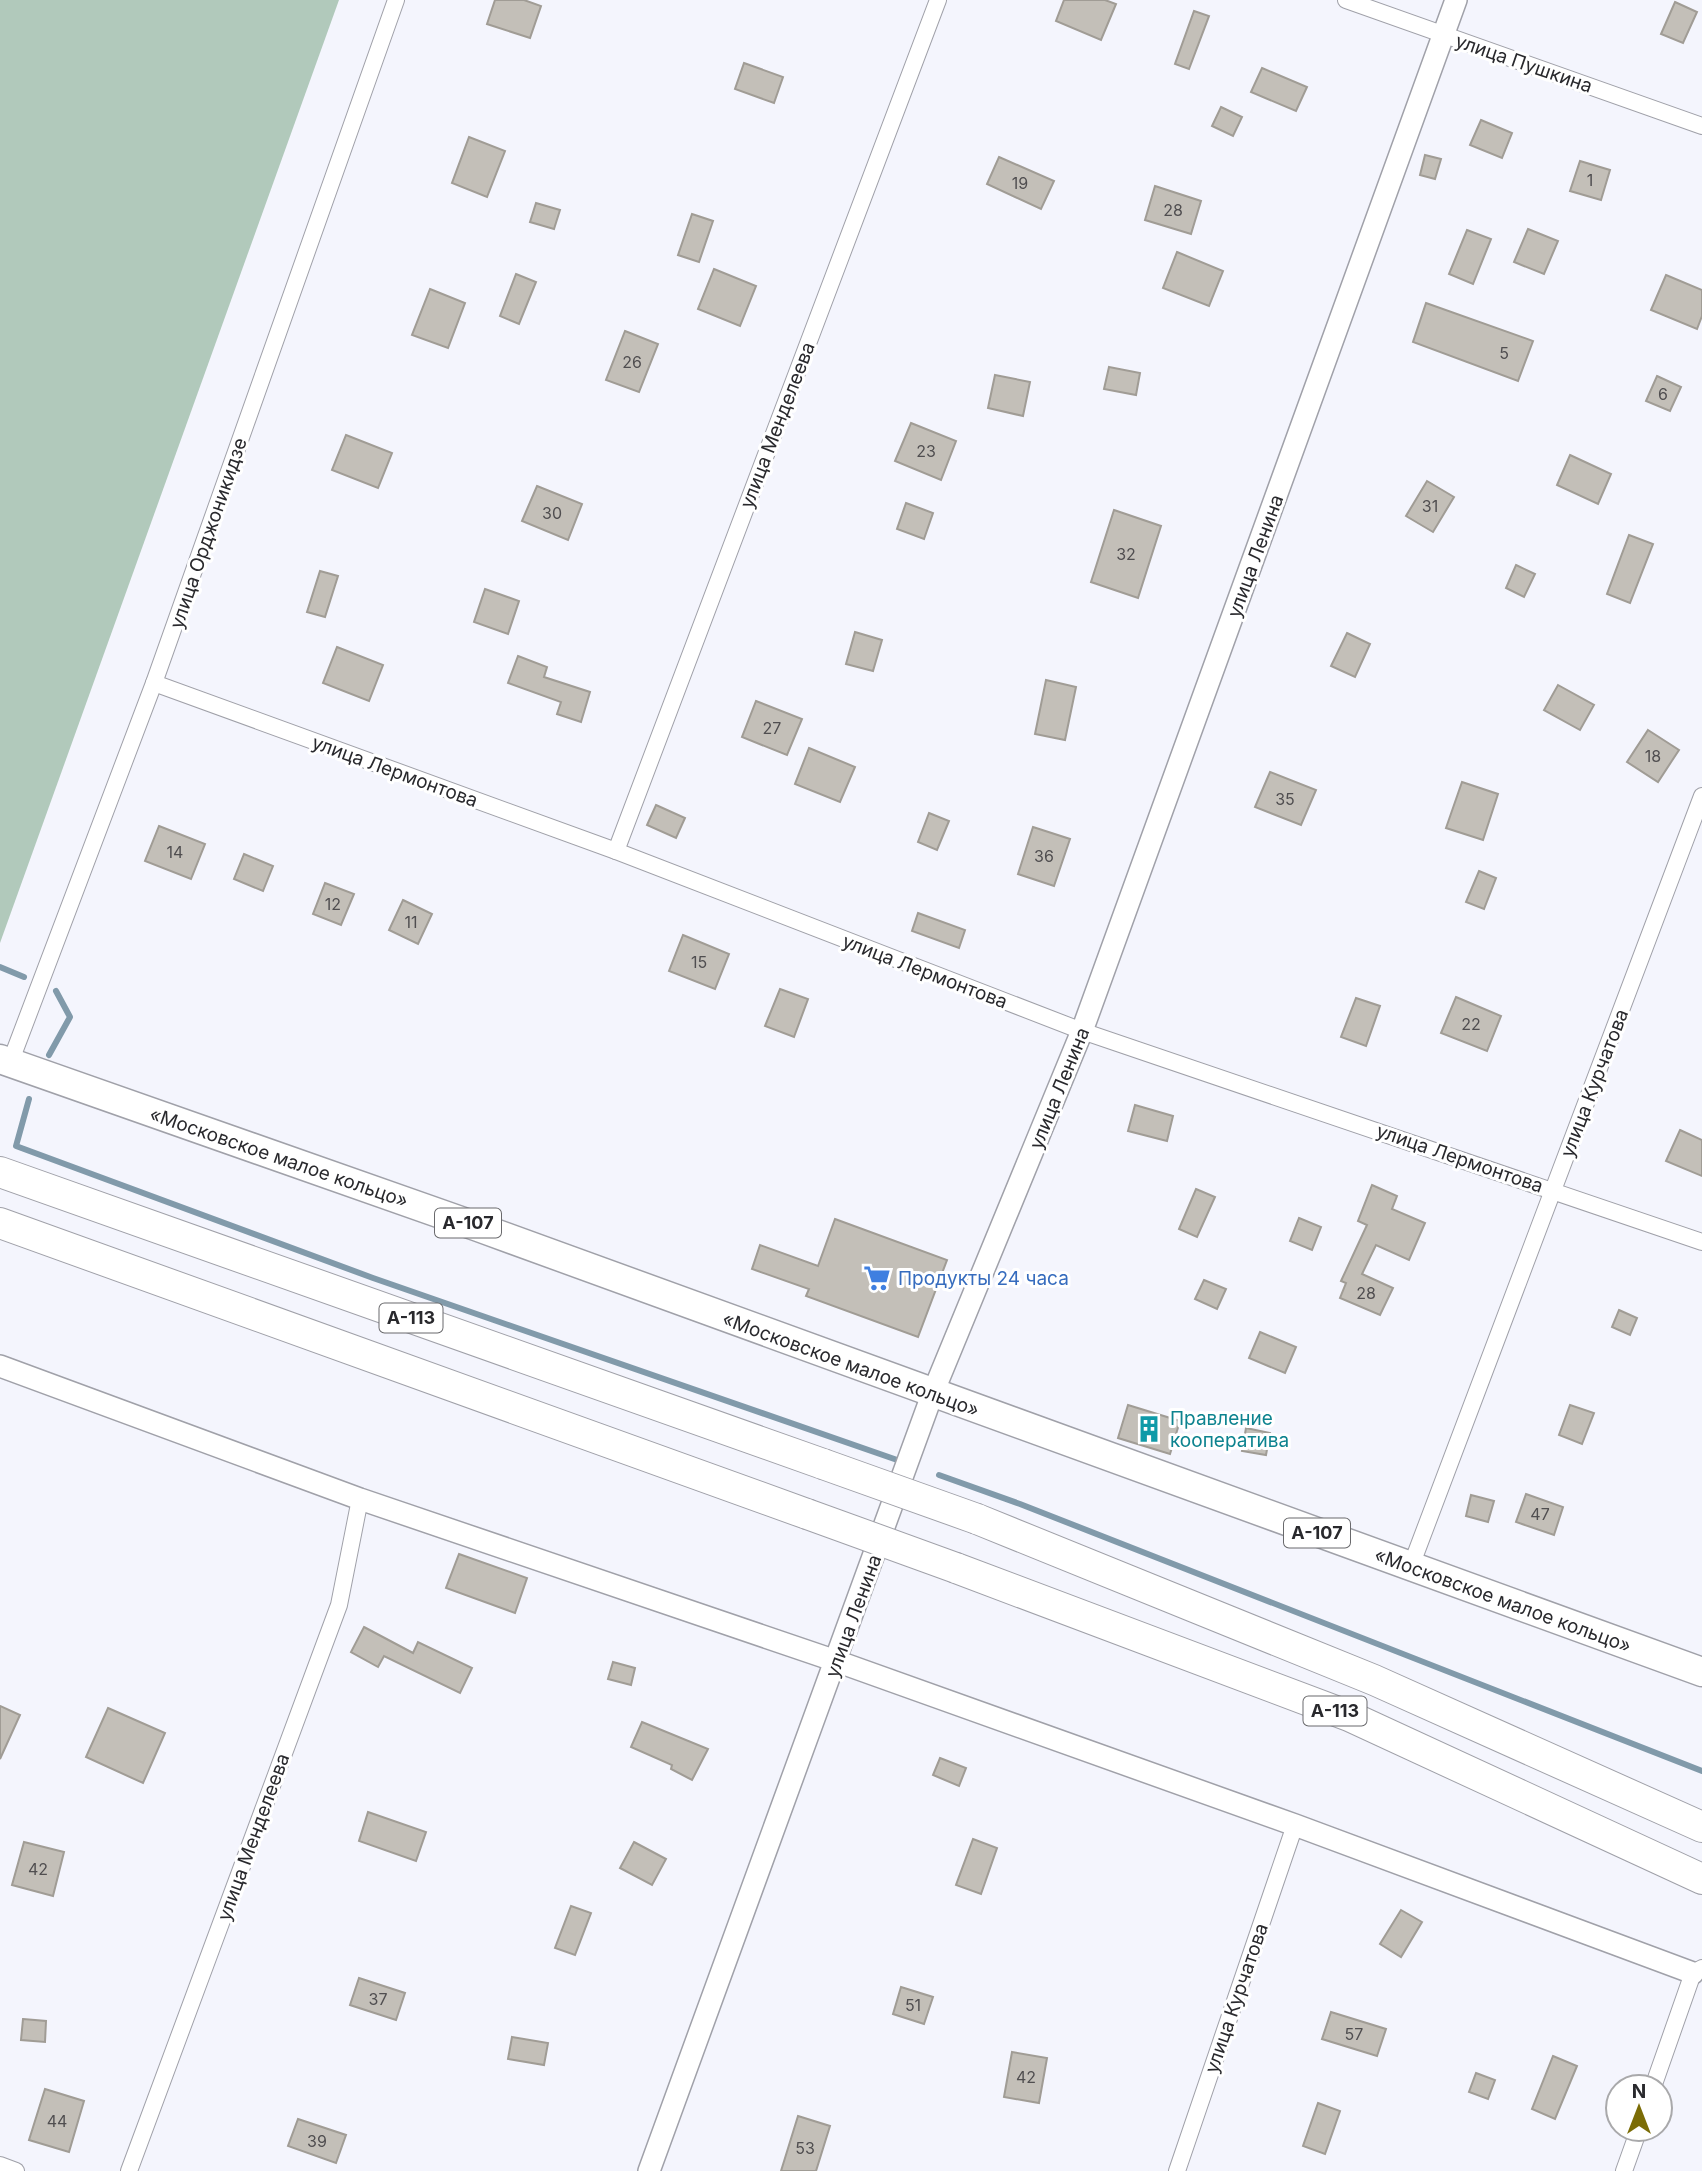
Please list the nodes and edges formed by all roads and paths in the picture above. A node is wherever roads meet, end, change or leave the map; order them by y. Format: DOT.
graph roads {
  1 [pos="396,0"];
  2 [pos="938,0"];
  3 [pos="1346,0"];
  4 [pos="1456,0"];
  5 [pos="1444,34"];
  6 [pos="1702,126"];
  7 [pos="154,683"];
  8 [pos="1702,796"];
  9 [pos="616,851"];
  10 [pos="1082,1031"];
  11 [pos="5,1061"];
  12 [pos="0,1172"];
  13 [pos="1554,1190"];
  14 [pos="0,1223"];
  15 [pos="1702,1242"];
  16 [pos="0,1366"];
  17 [pos="932,1395"];
  18 [pos="359,1499"];
  19 [pos="1410,1566"];
  20 [pos="836,1661"];
  21 [pos="1702,1672"];
  22 [pos="1295,1825"];
  23 [pos="1702,1828"];
  24 [pos="1702,1879"];
  25 [pos="1697,1970"];
  26 [pos="1658,2073"];
  27 [pos="1634,2143"];
  28 [pos="0,2165"];
  29 [pos="16,2171"];
  30 [pos="129,2171"];
  31 [pos="649,2171"];
  32 [pos="1177,2171"];
  33 [pos="1624,2171"];
  1 -- 7 [label="street, улица Орджоникидзе"];
  2 -- 9 [label="street, улица Менделеева"];
  3 -- 5 [label="street, улица Пушкина"];
  4 -- 5 [label="street, улица Ленина"];
  5 -- 6 [label="street, улица Пушкина"];
  5 -- 10 [label="street, улица Ленина"];
  7 -- 9 [label="street, улица Лермонтова"];
  7 -- 11 [label="street, улица Орджоникидзе"];
  8 -- 13 [label="street, улица Курчатова"];
  9 -- 10 [label="street, улица Лермонтова"];
  10 -- 13 [label="street, улица Лермонтова"];
  10 -- 17 [label="street, улица Ленина"];
  11 -- 17 [label="highway, «Московское малое кольцо» / А-107"];
  12 -- 23 [label="highway, А-113, bridge"];
  13 -- 15 [label="street, улица Лермонтова"];
  13 -- 19 [label="street, улица Курчатова"];
  14 -- 24 [label="highway, А-113, bridge"];
  16 -- 18 [label="street"];
  17 -- 19 [label="highway, «Московское малое кольцо» / А-107"];
  17 -- 20 [label="street, улица Ленина"];
  18 -- 20 [label="street"];
  18 -- 30 [label="street, улица Менделеева"];
  19 -- 21 [label="highway, «Московское малое кольцо» / А-107"];
  20 -- 22 [label="street"];
  20 -- 31 [label="street, улица Ленина"];
  22 -- 25 [label="street"];
  22 -- 32 [label="street, улица Курчатова"];
  25 -- 26 [label="street"];
  27 -- 33 [label="street"];
  28 -- 29 [label="street"];
}
